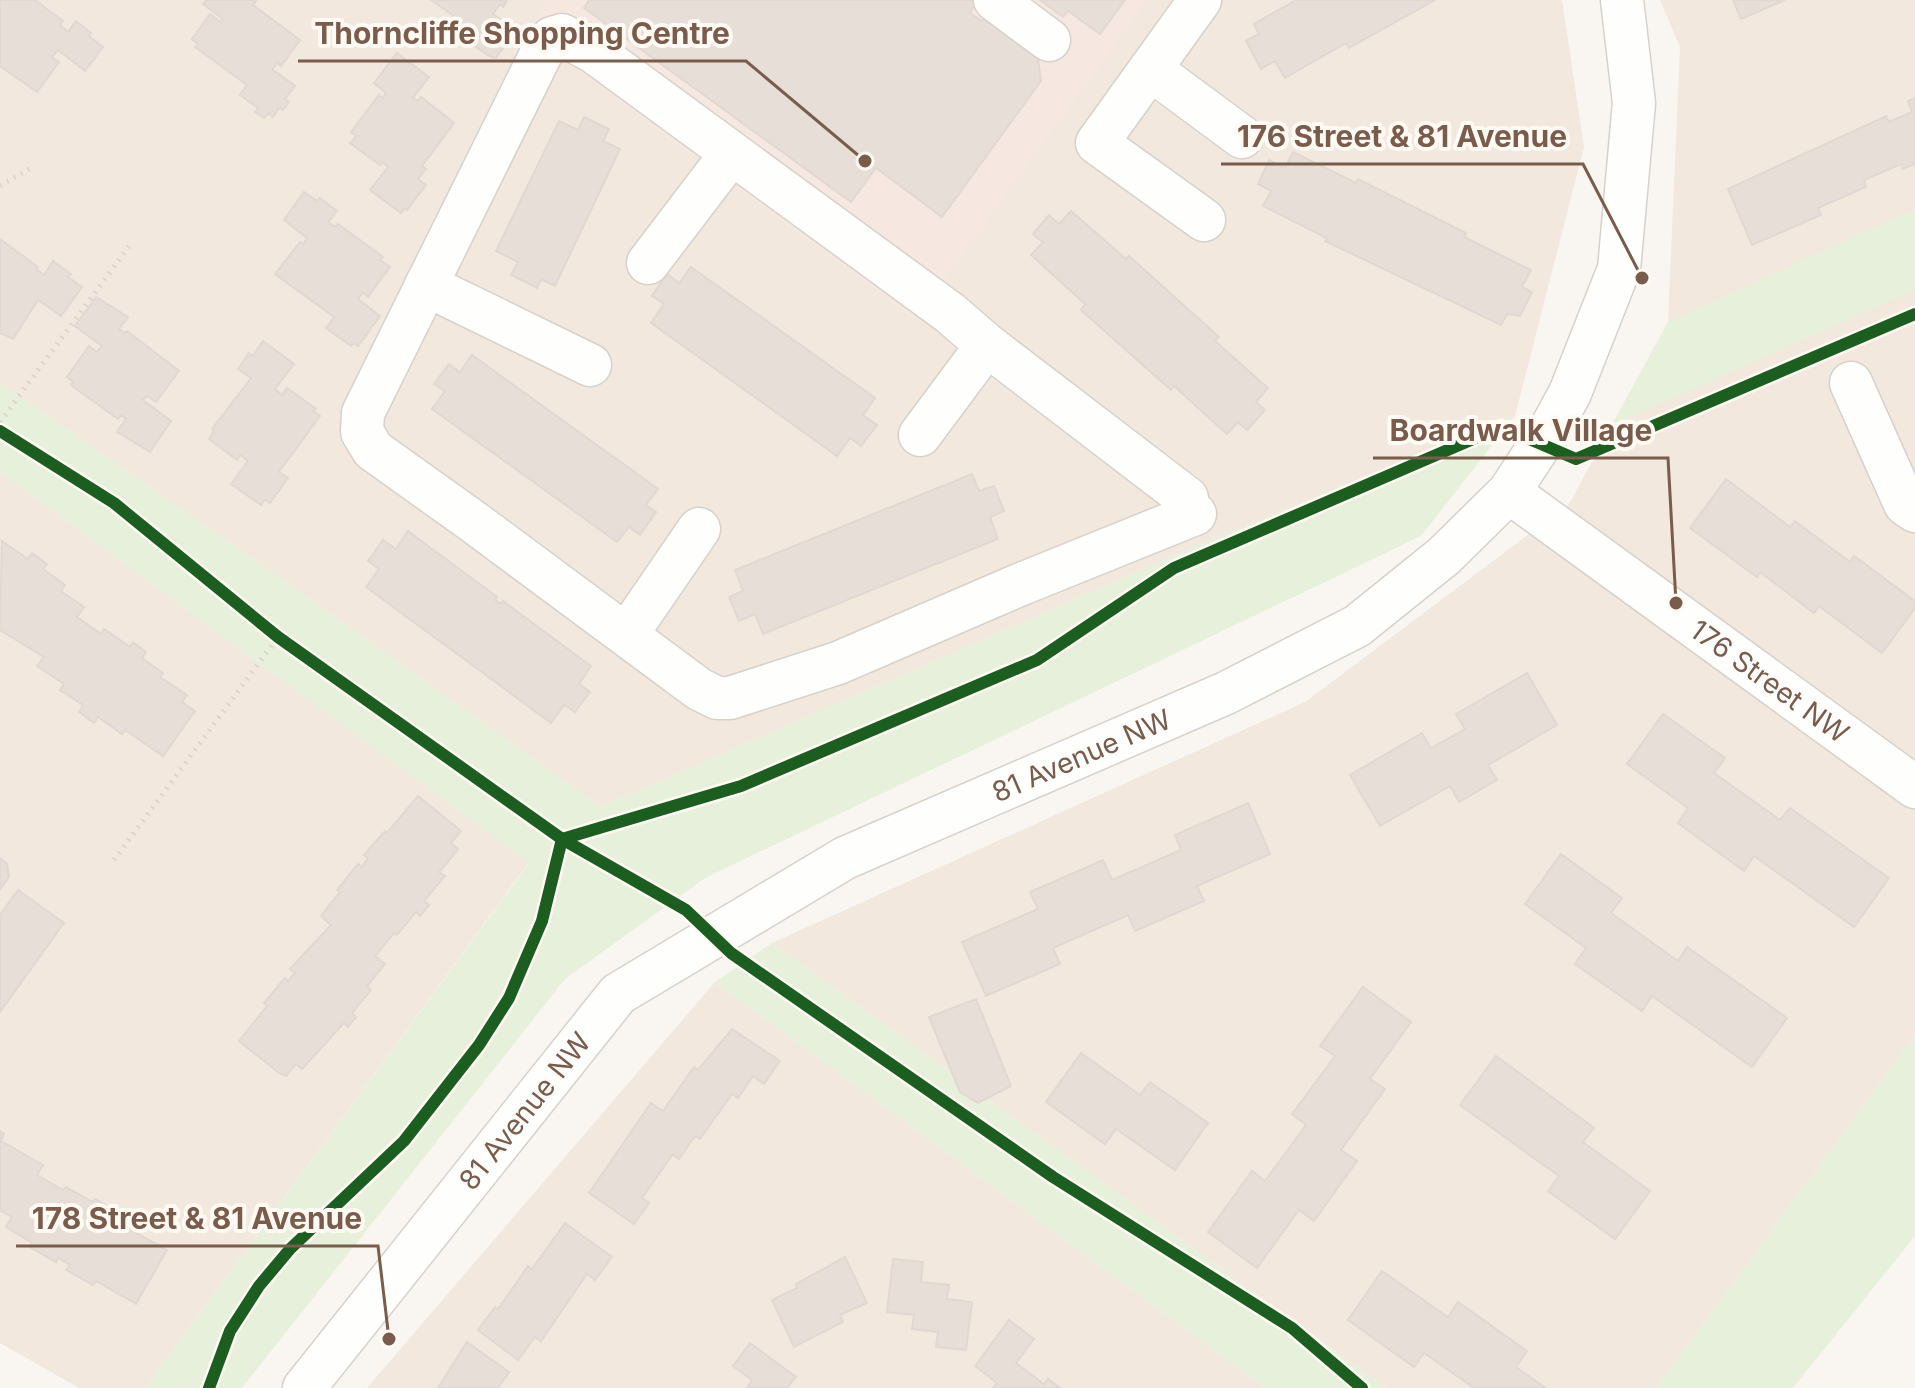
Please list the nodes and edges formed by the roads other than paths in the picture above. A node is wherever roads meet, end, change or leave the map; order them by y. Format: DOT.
graph roads {
  1 [pos="995,0"];
  2 [pos="1200,0"];
  3 [pos="1622,0"];
  4 [pos="1049,40"];
  5 [pos="1150,69"];
  6 [pos="1242,137"];
  7 [pos="731,154"];
  8 [pos="1204,220"];
  9 [pos="648,263"];
  10 [pos="426,285"];
  11 [pos="987,345"];
  12 [pos="590,365"];
  13 [pos="1851,383"];
  14 [pos="920,435"];
  15 [pos="1509,492"];
  16 [pos="1915,511"];
  17 [pos="699,529"];
  18 [pos="627,634"];
  19 [pos="1915,787"];
  20 [pos="304,1388"];
  1 -- 4 [label="street"];
  2 -- 5 [label="street"];
  3 -- 15 [label="street, 81 Avenue NW"];
  5 -- 6 [label="street"];
  5 -- 8 [label="street"];
  7 -- 9 [label="street"];
  7 -- 10 [label="street"];
  7 -- 11 [label="street"];
  10 -- 12 [label="street"];
  10 -- 18 [label="street"];
  11 -- 14 [label="street"];
  11 -- 18 [label="street"];
  13 -- 16 [label="street"];
  15 -- 19 [label="street, 176 Street NW"];
  15 -- 20 [label="street, 81 Avenue NW"];
  17 -- 18 [label="street"];
}
